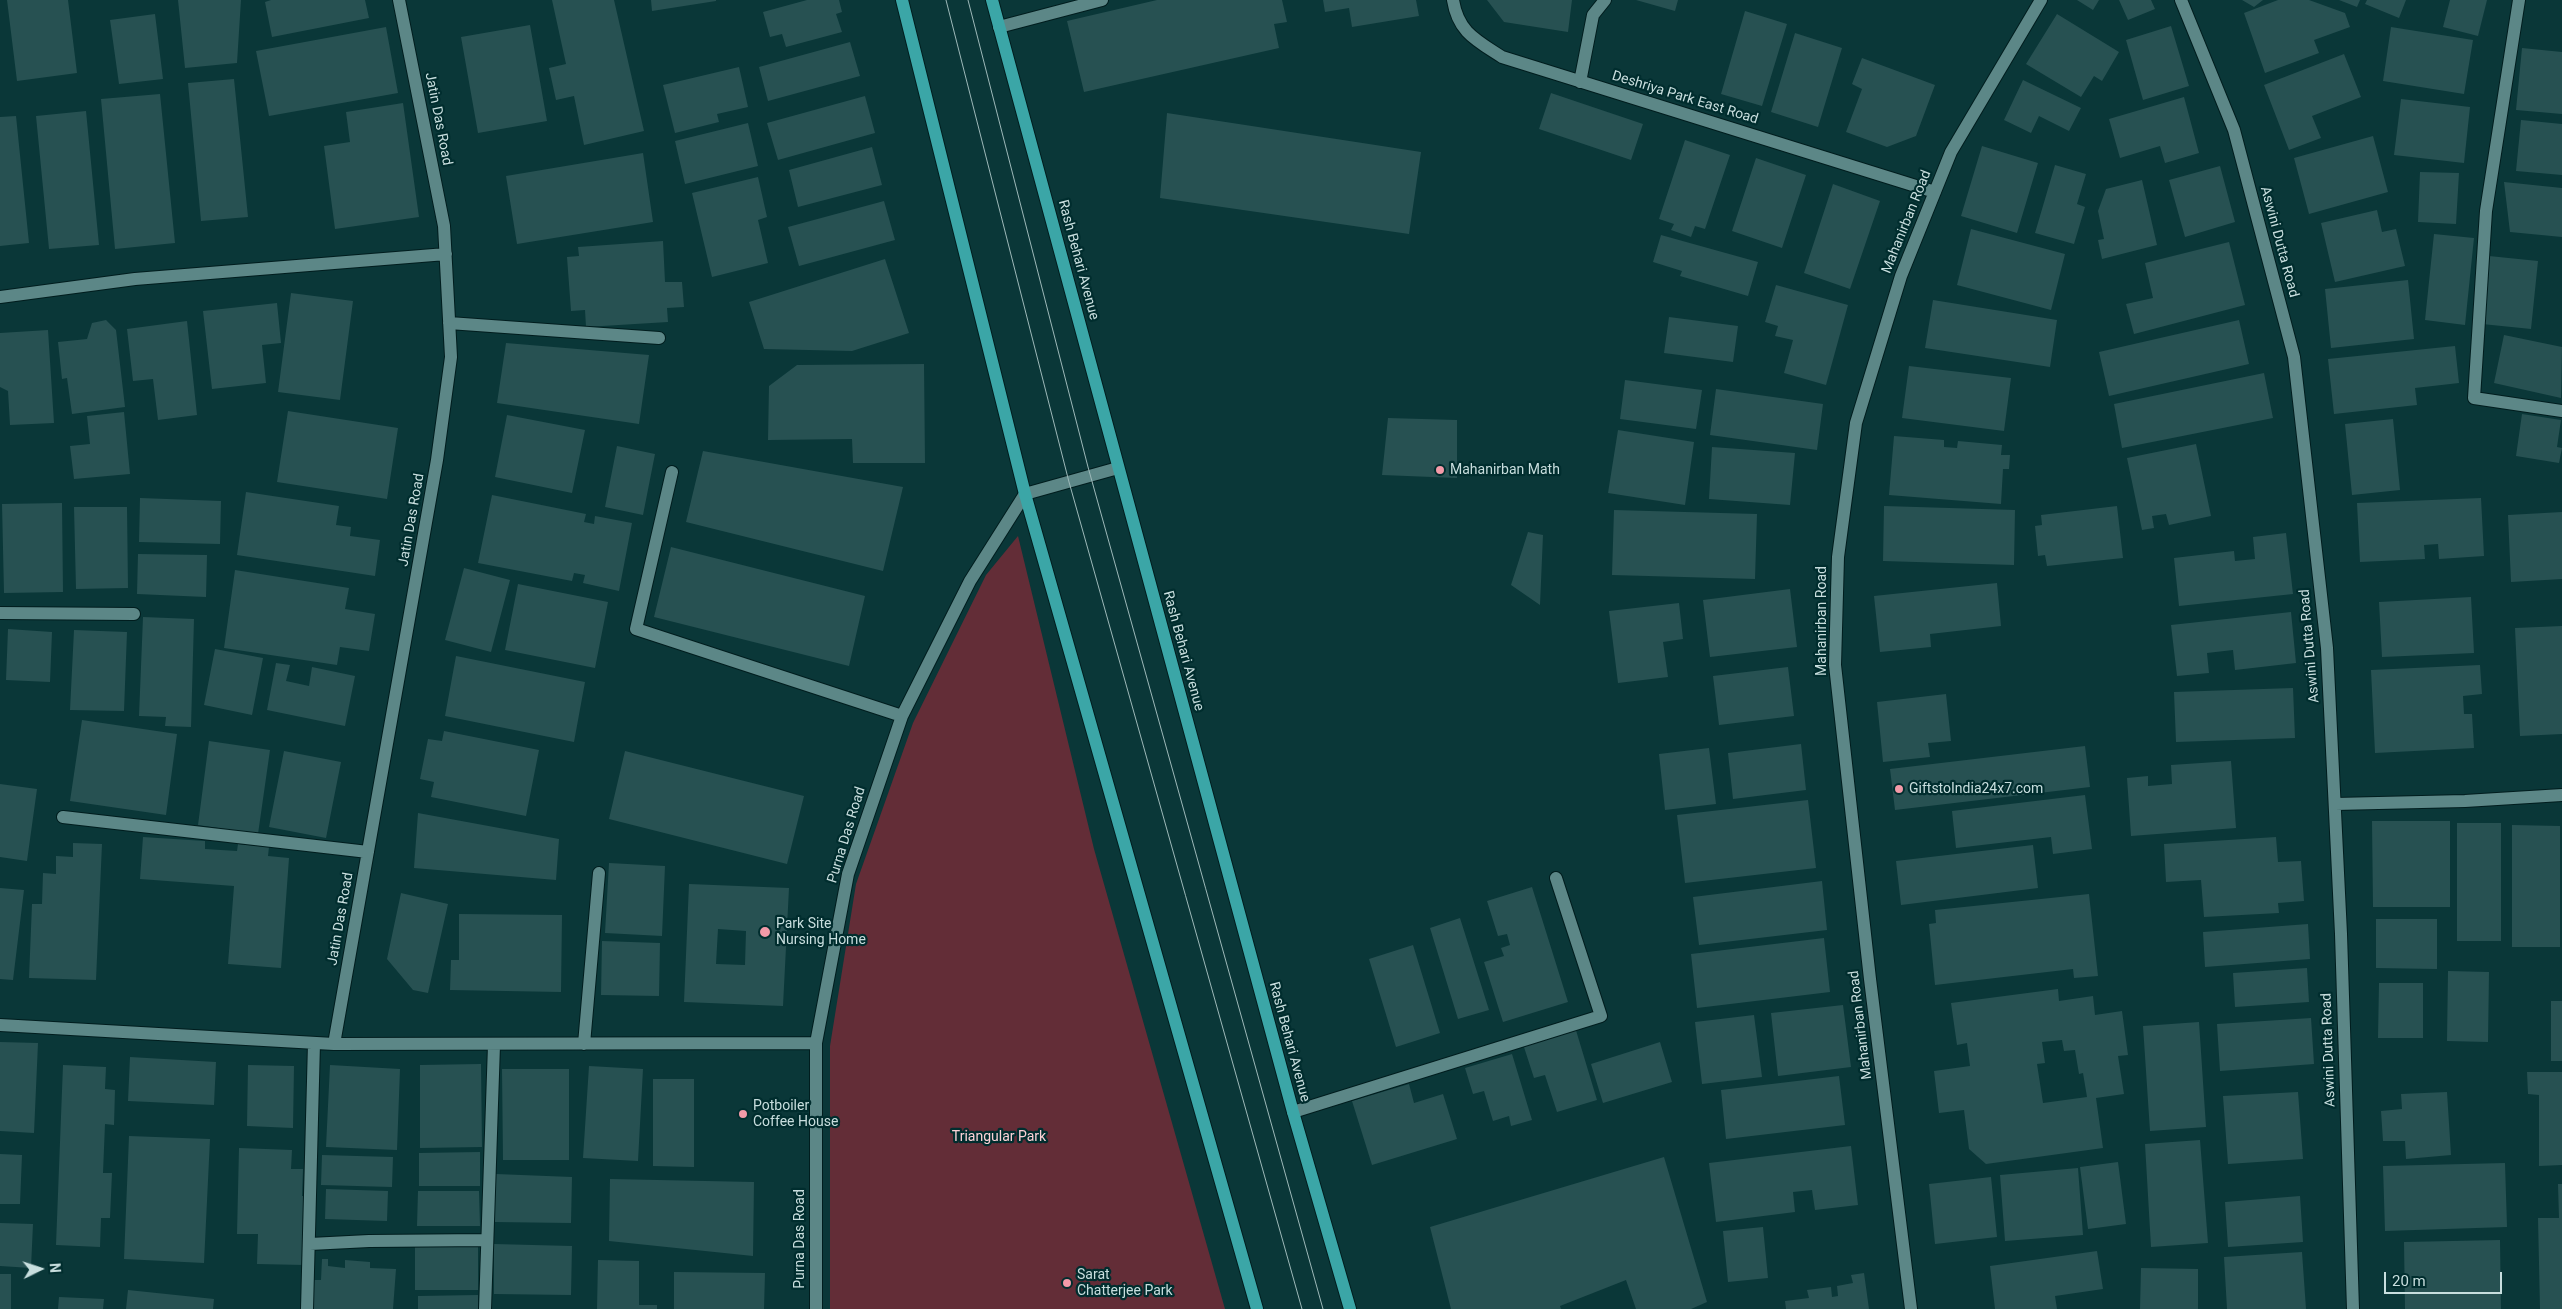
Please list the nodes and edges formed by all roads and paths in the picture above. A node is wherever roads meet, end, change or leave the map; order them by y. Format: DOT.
graph roads {
  1 [pos="399,0"];
  2 [pos="902,0"];
  3 [pos="992,0"];
  4 [pos="1102,0"];
  5 [pos="1453,0"];
  6 [pos="1605,0"];
  7 [pos="2041,0"];
  8 [pos="2181,0"];
  9 [pos="2519,0"];
  10 [pos="999,27"];
  11 [pos="1580,82"];
  12 [pos="1935,192"];
  13 [pos="446,254"];
  14 [pos="0,297"];
  15 [pos="449,323"];
  16 [pos="659,338"];
  17 [pos="2562,411"];
  18 [pos="1118,468"];
  19 [pos="672,472"];
  20 [pos="1025,494"];
  21 [pos="0,613"];
  22 [pos="134,614"];
  23 [pos="902,716"];
  24 [pos="2562,795"];
  25 [pos="2335,804"];
  26 [pos="63,817"];
  27 [pos="368,852"];
  28 [pos="599,873"];
  29 [pos="1556,878"];
  30 [pos="0,1025"];
  31 [pos="314,1043"];
  32 [pos="816,1043"];
  33 [pos="334,1044"];
  34 [pos="584,1044"];
  35 [pos="494,1045"];
  36 [pos="1292,1112"];
  37 [pos="487,1240"];
  38 [pos="310,1244"];
  39 [pos="307,1309"];
  40 [pos="485,1309"];
  41 [pos="816,1309"];
  42 [pos="1257,1309"];
  43 [pos="1350,1309"];
  44 [pos="1911,1309"];
  45 [pos="2353,1309"];
  1 -- 13 [label="street, Jatin Das Road"];
  2 -- 20 [label="main road"];
  3 -- 10 [label="main road, Rash Behari Avenue"];
  4 -- 10 [label="street"];
  5 -- 11 [label="street, Deshriya Park East Road"];
  6 -- 11 [label="street"];
  7 -- 12 [label="street, Mahanirban Road"];
  8 -- 25 [label="street, Aswini Dutta Road"];
  9 -- 17 [label="street"];
  10 -- 18 [label="main road, Rash Behari Avenue"];
  11 -- 12 [label="street, Deshriya Park East Road"];
  12 -- 44 [label="street, Mahanirban Road"];
  13 -- 14 [label="street"];
  13 -- 15 [label="street, Jatin Das Road"];
  15 -- 16 [label="street"];
  15 -- 27 [label="street, Jatin Das Road"];
  18 -- 20 [label="street"];
  18 -- 36 [label="main road, Rash Behari Avenue"];
  19 -- 23 [label="street"];
  20 -- 23 [label="street, Purna Das Road"];
  20 -- 42 [label="main road"];
  21 -- 22 [label="street"];
  23 -- 32 [label="street, Purna Das Road"];
  24 -- 25 [label="street"];
  25 -- 45 [label="street, Aswini Dutta Road"];
  26 -- 27 [label="street"];
  27 -- 33 [label="street, Jatin Das Road"];
  28 -- 34 [label="street"];
  29 -- 36 [label="street"];
  30 -- 31 [label="street"];
  31 -- 33 [label="street"];
  31 -- 38 [label="street"];
  32 -- 34 [label="street"];
  32 -- 41 [label="street, Purna Das Road"];
  33 -- 35 [label="street"];
  34 -- 35 [label="street"];
  35 -- 37 [label="street"];
  36 -- 43 [label="main road, Rash Behari Avenue"];
  37 -- 38 [label="street"];
  37 -- 40 [label="street"];
  38 -- 39 [label="street"];
}
